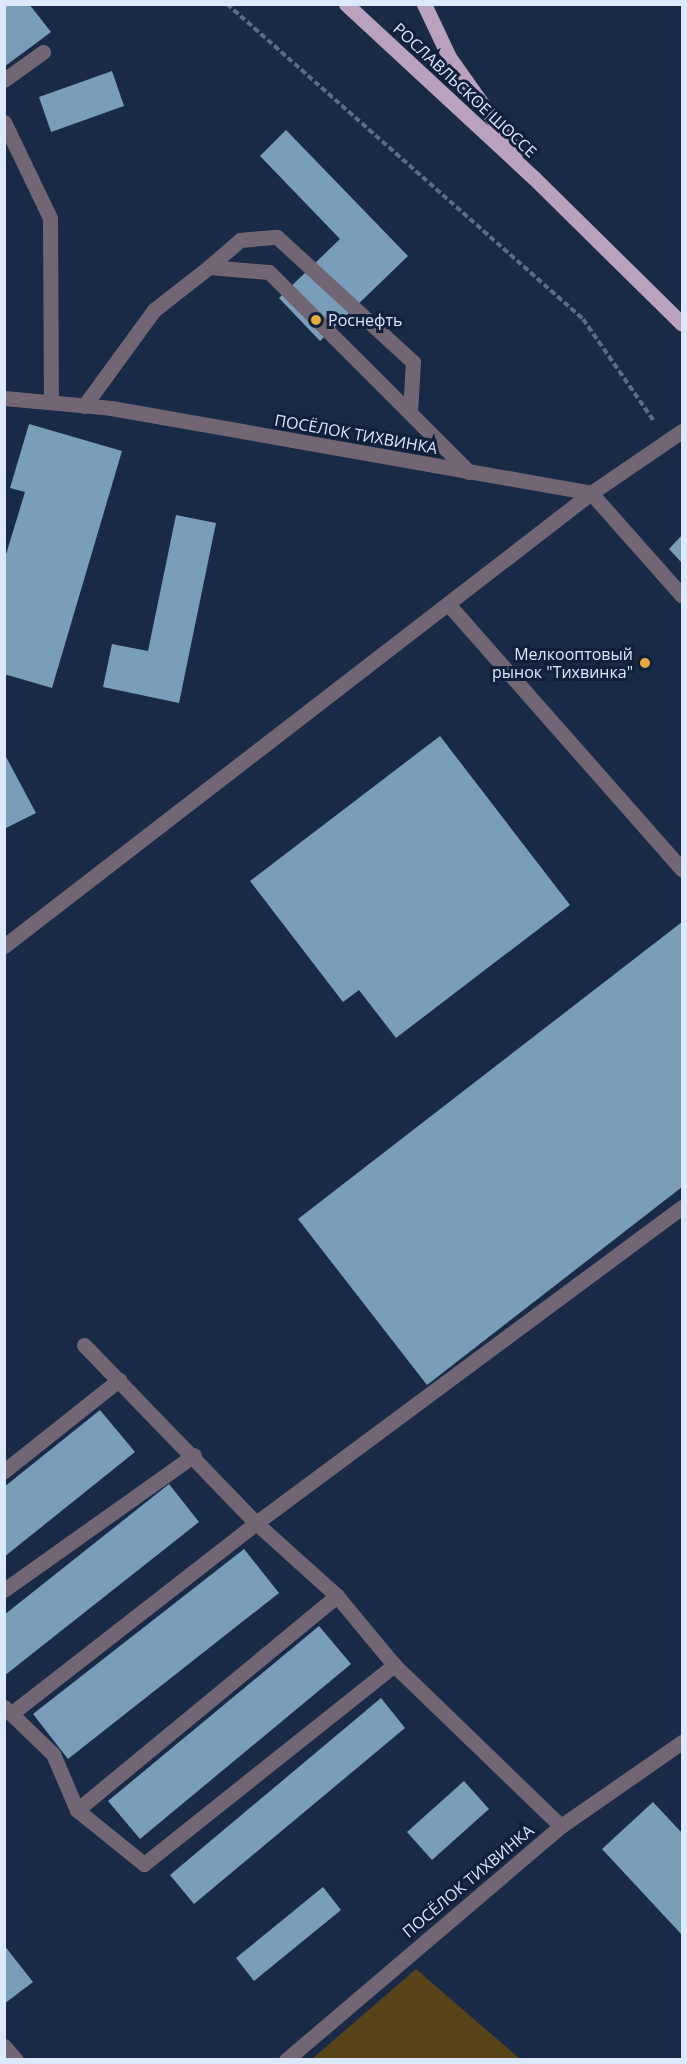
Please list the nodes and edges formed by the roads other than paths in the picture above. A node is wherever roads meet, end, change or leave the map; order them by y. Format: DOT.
graph roads {
  1 [pos="346,4"];
  2 [pos="424,4"];
  3 [pos="43,52"];
  4 [pos="4,80"];
  5 [pos="4,122"];
  6 [pos="533,177"];
  7 [pos="210,267"];
  8 [pos="682,324"];
  9 [pos="4,398"];
  10 [pos="51,402"];
  11 [pos="84,406"];
  12 [pos="410,413"];
  13 [pos="682,431"];
  14 [pos="469,472"];
  15 [pos="591,494"];
  16 [pos="682,596"];
  17 [pos="448,604"];
  18 [pos="682,868"];
  19 [pos="4,946"];
  20 [pos="682,1207"];
  21 [pos="84,1346"];
  22 [pos="119,1380"];
  23 [pos="195,1455"];
  24 [pos="4,1471"];
  25 [pos="256,1523"];
  26 [pos="4,1590"];
  27 [pos="337,1596"];
  28 [pos="394,1665"];
  29 [pos="8,1710"];
  30 [pos="682,1742"];
  31 [pos="77,1810"];
  32 [pos="561,1826"];
  33 [pos="4,2046"];
  34 [pos="16,2060"];
  35 [pos="286,2060"];
  1 -- 6 [label="main road, РОСЛАВЛЬСКОЕ ШОССЕ"];
  2 -- 6 [label="main road, РОСЛАВЛЬСКОЕ ШОССЕ"];
  3 -- 4 [label="street"];
  5 -- 10 [label="street"];
  6 -- 8 [label="main road, РОСЛАВЛЬСКОЕ ШОССЕ"];
  7 -- 11 [label="street"];
  7 -- 12 [label="street"];
  7 -- 12 [label="street"];
  9 -- 10 [label="street, ПОСЁЛОК ТИХВИНКА"];
  10 -- 11 [label="street, ПОСЁЛОК ТИХВИНКА"];
  11 -- 14 [label="street, ПОСЁЛОК ТИХВИНКА"];
  12 -- 14 [label="street"];
  13 -- 15 [label="street"];
  14 -- 15 [label="street, ПОСЁЛОК ТИХВИНКА"];
  15 -- 16 [label="street"];
  15 -- 17 [label="street"];
  17 -- 18 [label="street"];
  17 -- 19 [label="street"];
  20 -- 25 [label="street"];
  21 -- 22 [label="street"];
  22 -- 23 [label="street"];
  22 -- 24 [label="street"];
  23 -- 25 [label="street"];
  23 -- 26 [label="street"];
  25 -- 27 [label="street"];
  25 -- 29 [label="street"];
  27 -- 28 [label="street"];
  27 -- 31 [label="street"];
  28 -- 31 [label="street"];
  28 -- 32 [label="street"];
  29 -- 31 [label="street"];
  30 -- 32 [label="street, ПОСЁЛОК ТИХВИНКА"];
  32 -- 35 [label="street, ПОСЁЛОК ТИХВИНКА"];
  33 -- 34 [label="street"];
}
